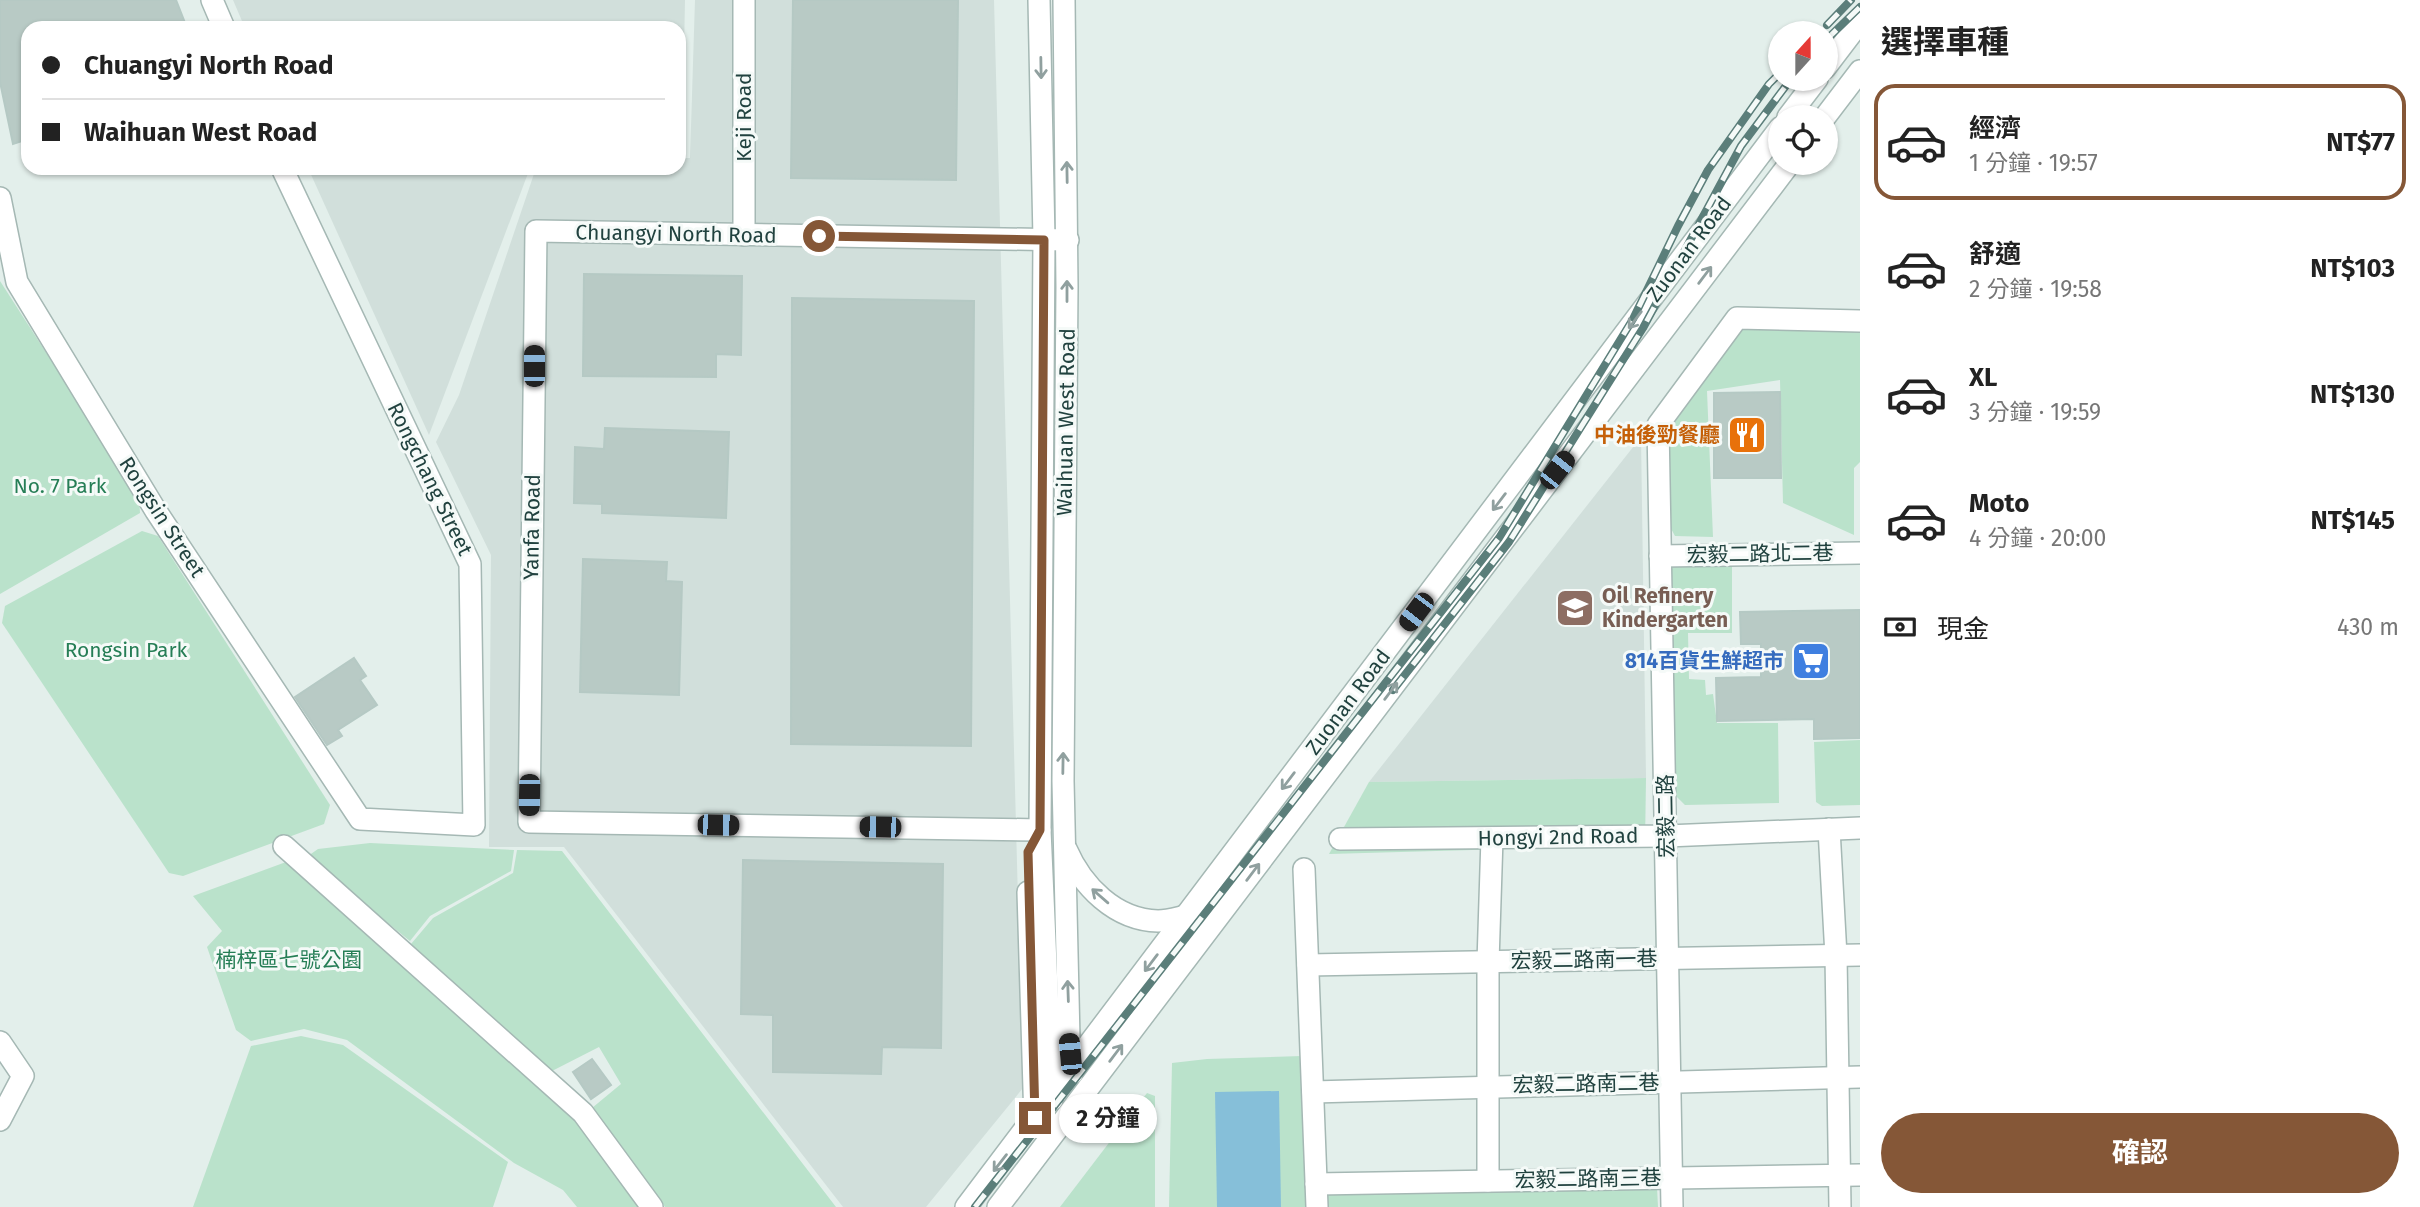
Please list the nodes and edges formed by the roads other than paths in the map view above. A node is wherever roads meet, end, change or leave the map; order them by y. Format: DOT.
graph roads {
  1 [pos="212,0"];
  2 [pos="744,0"];
  3 [pos="1039,0"];
  4 [pos="1064,0"];
  5 [pos="221,21"];
  6 [pos="1860,22"];
  7 [pos="1838,51"];
  8 [pos="1860,71"];
  9 [pos="1808,91"];
  10 [pos="1797,105"];
  11 [pos="1834,105"];
  12 [pos="1768,144"];
  13 [pos="285,175"];
  14 [pos="1781,175"];
  15 [pos="0,198"];
  16 [pos="536,231"];
  17 [pos="744,235"];
  18 [pos="1044,240"];
  19 [pos="1068,240"];
  20 [pos="1860,321"];
  21 [pos="1860,553"];
  22 [pos="1660,556"];
  23 [pos="359,819"];
  24 [pos="1860,828"];
  25 [pos="1829,829"];
  26 [pos="1040,830"];
  27 [pos="1667,835"];
  28 [pos="1492,838"];
  29 [pos="1340,839"];
  30 [pos="1063,843"];
  31 [pos="284,846"];
  32 [pos="1304,869"];
  33 [pos="1186,916"];
  34 [pos="1860,955"];
  35 [pos="1836,956"];
  36 [pos="1668,959"];
  37 [pos="1488,962"];
  38 [pos="1308,965"];
  39 [pos="0,1042"];
  40 [pos="1072,1068"];
  41 [pos="1860,1077"];
  42 [pos="1838,1078"];
  43 [pos="1670,1082"];
  44 [pos="1488,1087"];
  45 [pos="1312,1092"];
  46 [pos="1052,1094"];
  47 [pos="1075,1108"];
  48 [pos="1035,1118"];
  49 [pos="0,1121"];
  50 [pos="1053,1136"];
  51 [pos="1036,1157"];
  52 [pos="1850,1175"];
  53 [pos="1672,1178"];
  54 [pos="1488,1181"];
  55 [pos="1316,1184"];
  56 [pos="652,1207"];
  57 [pos="966,1207"];
  58 [pos="998,1207"];
  59 [pos="1317,1207"];
  60 [pos="1672,1207"];
  61 [pos="1840,1207"];
  1 -- 5 [label="street"];
  2 -- 17 [label="street, Keji Road"];
  3 -- 18 [label="street, Waihuan West Road, one-way"];
  19 -- 4 [label="street, Waihuan West Road, one-way"];
  6 -- 7 [label="street"];
  8 -- 11 [label="street"];
  9 -- 10 [label="street"];
  12 -- 33 [label="street, Zuonan Road, one-way"];
  13 -- 23 [label="street, Rongchang Street"];
  47 -- 14 [label="street, Zuonan Road, one-way"];
  15 -- 23 [label="street, Rongsin Street"];
  16 -- 17 [label="street, Chuangyi North Road"];
  16 -- 26 [label="street, Yanfa Road"];
  17 -- 18 [label="street, Chuangyi North Road"];
  18 -- 19 [label="street, Chuangyi North Road"];
  18 -- 26 [label="street, Waihuan West Road"];
  30 -- 19 [label="street, Waihuan West Road, one-way"];
  20 -- 22 [label="street, 宏毅二路"];
  21 -- 22 [label="street, 宏毅二路北二巷"];
  22 -- 27 [label="street, 宏毅二路"];
  24 -- 25 [label="street, Hongyi 2nd Road"];
  25 -- 27 [label="street, Hongyi 2nd Road"];
  25 -- 35 [label="street"];
  26 -- 46 [label="street, Waihuan West Road"];
  26 -- 48 [label="street, Waihuan West Road"];
  27 -- 28 [label="street, Hongyi 2nd Road"];
  27 -- 36 [label="street, 宏毅二路"];
  28 -- 29 [label="street, Hongyi 2nd Road"];
  28 -- 37 [label="street"];
  33 -- 30 [label="street, Waihuan West Road, one-way"];
  40 -- 30 [label="street, Waihuan West Road, one-way"];
  31 -- 56 [label="street"];
  32 -- 38 [label="street"];
  33 -- 40 [label="street, Zuonan Road, one-way"];
  34 -- 35 [label="street, 宏毅二路南一巷"];
  35 -- 36 [label="street, 宏毅二路南一巷"];
  35 -- 42 [label="street"];
  36 -- 37 [label="street, 宏毅二路南一巷"];
  36 -- 43 [label="street, 宏毅二路"];
  37 -- 38 [label="street, 宏毅二路南一巷"];
  37 -- 44 [label="street"];
  38 -- 45 [label="street"];
  39 -- 49 [label="street"];
  40 -- 46 [label="street, Zuonan Road"];
  40 -- 47 [label="street, Waihuan West Road"];
  41 -- 42 [label="street, 宏毅二路南二巷"];
  42 -- 43 [label="street, 宏毅二路南二巷"];
  42 -- 52 [label="street"];
  43 -- 44 [label="street, 宏毅二路南二巷"];
  43 -- 53 [label="street, 宏毅二路"];
  44 -- 45 [label="street, 宏毅二路南二巷"];
  44 -- 54 [label="street"];
  45 -- 55 [label="street"];
  46 -- 48 [label="street, Zuonan Road"];
  46 -- 50 [label="street, Waihuan West Road"];
  47 -- 50 [label="street, Zuonan Road"];
  48 -- 51 [label="street, Waihuan West Road"];
  48 -- 57 [label="street, Zuonan Road, one-way"];
  50 -- 51 [label="street, Zuonan Road"];
  51 -- 58 [label="street, Zuonan Road"];
  52 -- 53 [label="street, 宏毅二路南三巷"];
  52 -- 61 [label="street"];
  53 -- 54 [label="street, 宏毅二路南三巷"];
  53 -- 60 [label="street, 宏毅二路"];
  54 -- 55 [label="street, 宏毅二路南三巷"];
  55 -- 59 [label="street"];
}
